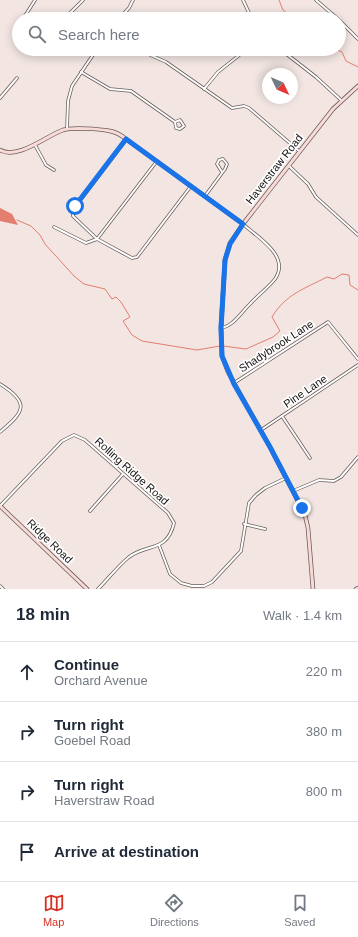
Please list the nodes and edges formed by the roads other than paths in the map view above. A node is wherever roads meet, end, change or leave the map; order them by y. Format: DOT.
graph roads {
  1 [pos="35,0"];
  2 [pos="83,0"];
  3 [pos="133,0"];
  4 [pos="242,0"];
  5 [pos="316,0"];
  6 [pos="27,12"];
  7 [pos="71,12"];
  8 [pos="126,12"];
  9 [pos="248,12"];
  10 [pos="331,12"];
  11 [pos="346,26"];
  12 [pos="358,38"];
  13 [pos="92,56"];
  14 [pos="153,56"];
  15 [pos="238,56"];
  16 [pos="289,56"];
  17 [pos="81,72"];
  18 [pos="17,78"];
  19 [pos="358,86"];
  20 [pos="204,90"];
  21 [pos="0,98"];
  22 [pos="341,100"];
  23 [pos="176,122"];
  24 [pos="67,129"];
  25 [pos="126,139"];
  26 [pos="35,145"];
  27 [pos="0,150"];
  28 [pos="299,152"];
  29 [pos="157,161"];
  30 [pos="289,166"];
  31 [pos="54,170"];
  32 [pos="222,172"];
  33 [pos="191,186"];
  34 [pos="205,196"];
  35 [pos="243,224"];
  36 [pos="54,227"];
  37 [pos="358,235"];
  38 [pos="97,239"];
  39 [pos="221,328"];
  40 [pos="358,359"];
  41 [pos="358,365"];
  42 [pos="0,384"];
  43 [pos="234,384"];
  44 [pos="282,416"];
  45 [pos="261,430"];
  46 [pos="0,432"];
  47 [pos="358,457"];
  48 [pos="310,458"];
  49 [pos="123,474"];
  50 [pos="286,478"];
  51 [pos="293,491"];
  52 [pos="0,506"];
  53 [pos="90,511"];
  54 [pos="244,524"];
  55 [pos="265,529"];
  56 [pos="159,546"];
  57 [pos="204,586"];
  58 [pos="197,588"];
  59 [pos="87,589"];
  60 [pos="98,589"];
  61 [pos="205,589"];
  62 [pos="313,589"];
  1 -- 6 [label="street"];
  2 -- 7 [label="street"];
  3 -- 8 [label="street"];
  4 -- 9 [label="street"];
  5 -- 10 [label="street"];
  11 -- 12 [label="street"];
  13 -- 17 [label="street"];
  14 -- 20 [label="street"];
  15 -- 20 [label="street"];
  16 -- 22 [label="street"];
  17 -- 23 [label="street"];
  17 -- 24 [label="street"];
  18 -- 21 [label="street"];
  19 -- 22 [label="street, Haverstraw Road"];
  20 -- 28 [label="street"];
  22 -- 28 [label="street, Haverstraw Road"];
  23 -- 23 [label="street"];
  24 -- 25 [label="street"];
  24 -- 26 [label="street"];
  25 -- 29 [label="street"];
  25 -- 38 [label="street"];
  26 -- 27 [label="street"];
  26 -- 31 [label="street"];
  28 -- 30 [label="street, Haverstraw Road"];
  29 -- 33 [label="street"];
  29 -- 38 [label="street"];
  30 -- 35 [label="street, Haverstraw Road"];
  30 -- 37 [label="street"];
  32 -- 32 [label="street"];
  32 -- 34 [label="street"];
  33 -- 34 [label="street"];
  33 -- 38 [label="street"];
  34 -- 35 [label="street"];
  35 -- 39 [label="street, Haverstraw Road"];
  35 -- 39 [label="street"];
  36 -- 38 [label="street"];
  39 -- 43 [label="street, Haverstraw Road"];
  40 -- 43 [label="street, Shadybrook Lane"];
  41 -- 44 [label="street, Pine Lane"];
  42 -- 46 [label="street"];
  43 -- 45 [label="street, Haverstraw Road"];
  44 -- 45 [label="street, Pine Lane"];
  44 -- 48 [label="street"];
  45 -- 50 [label="street, Haverstraw Road"];
  47 -- 51 [label="street"];
  49 -- 52 [label="street, Rolling Ridge Road"];
  49 -- 53 [label="street"];
  49 -- 56 [label="street, Rolling Ridge Road"];
  50 -- 51 [label="street, Haverstraw Road"];
  50 -- 54 [label="street"];
  51 -- 62 [label="street, Haverstraw Road"];
  52 -- 59 [label="street, Ridge Road"];
  54 -- 55 [label="street"];
  54 -- 57 [label="street"];
  56 -- 58 [label="street"];
  56 -- 60 [label="street, Rolling Ridge Road"];
  57 -- 58 [label="street"];
  57 -- 61 [label="street"];
}
